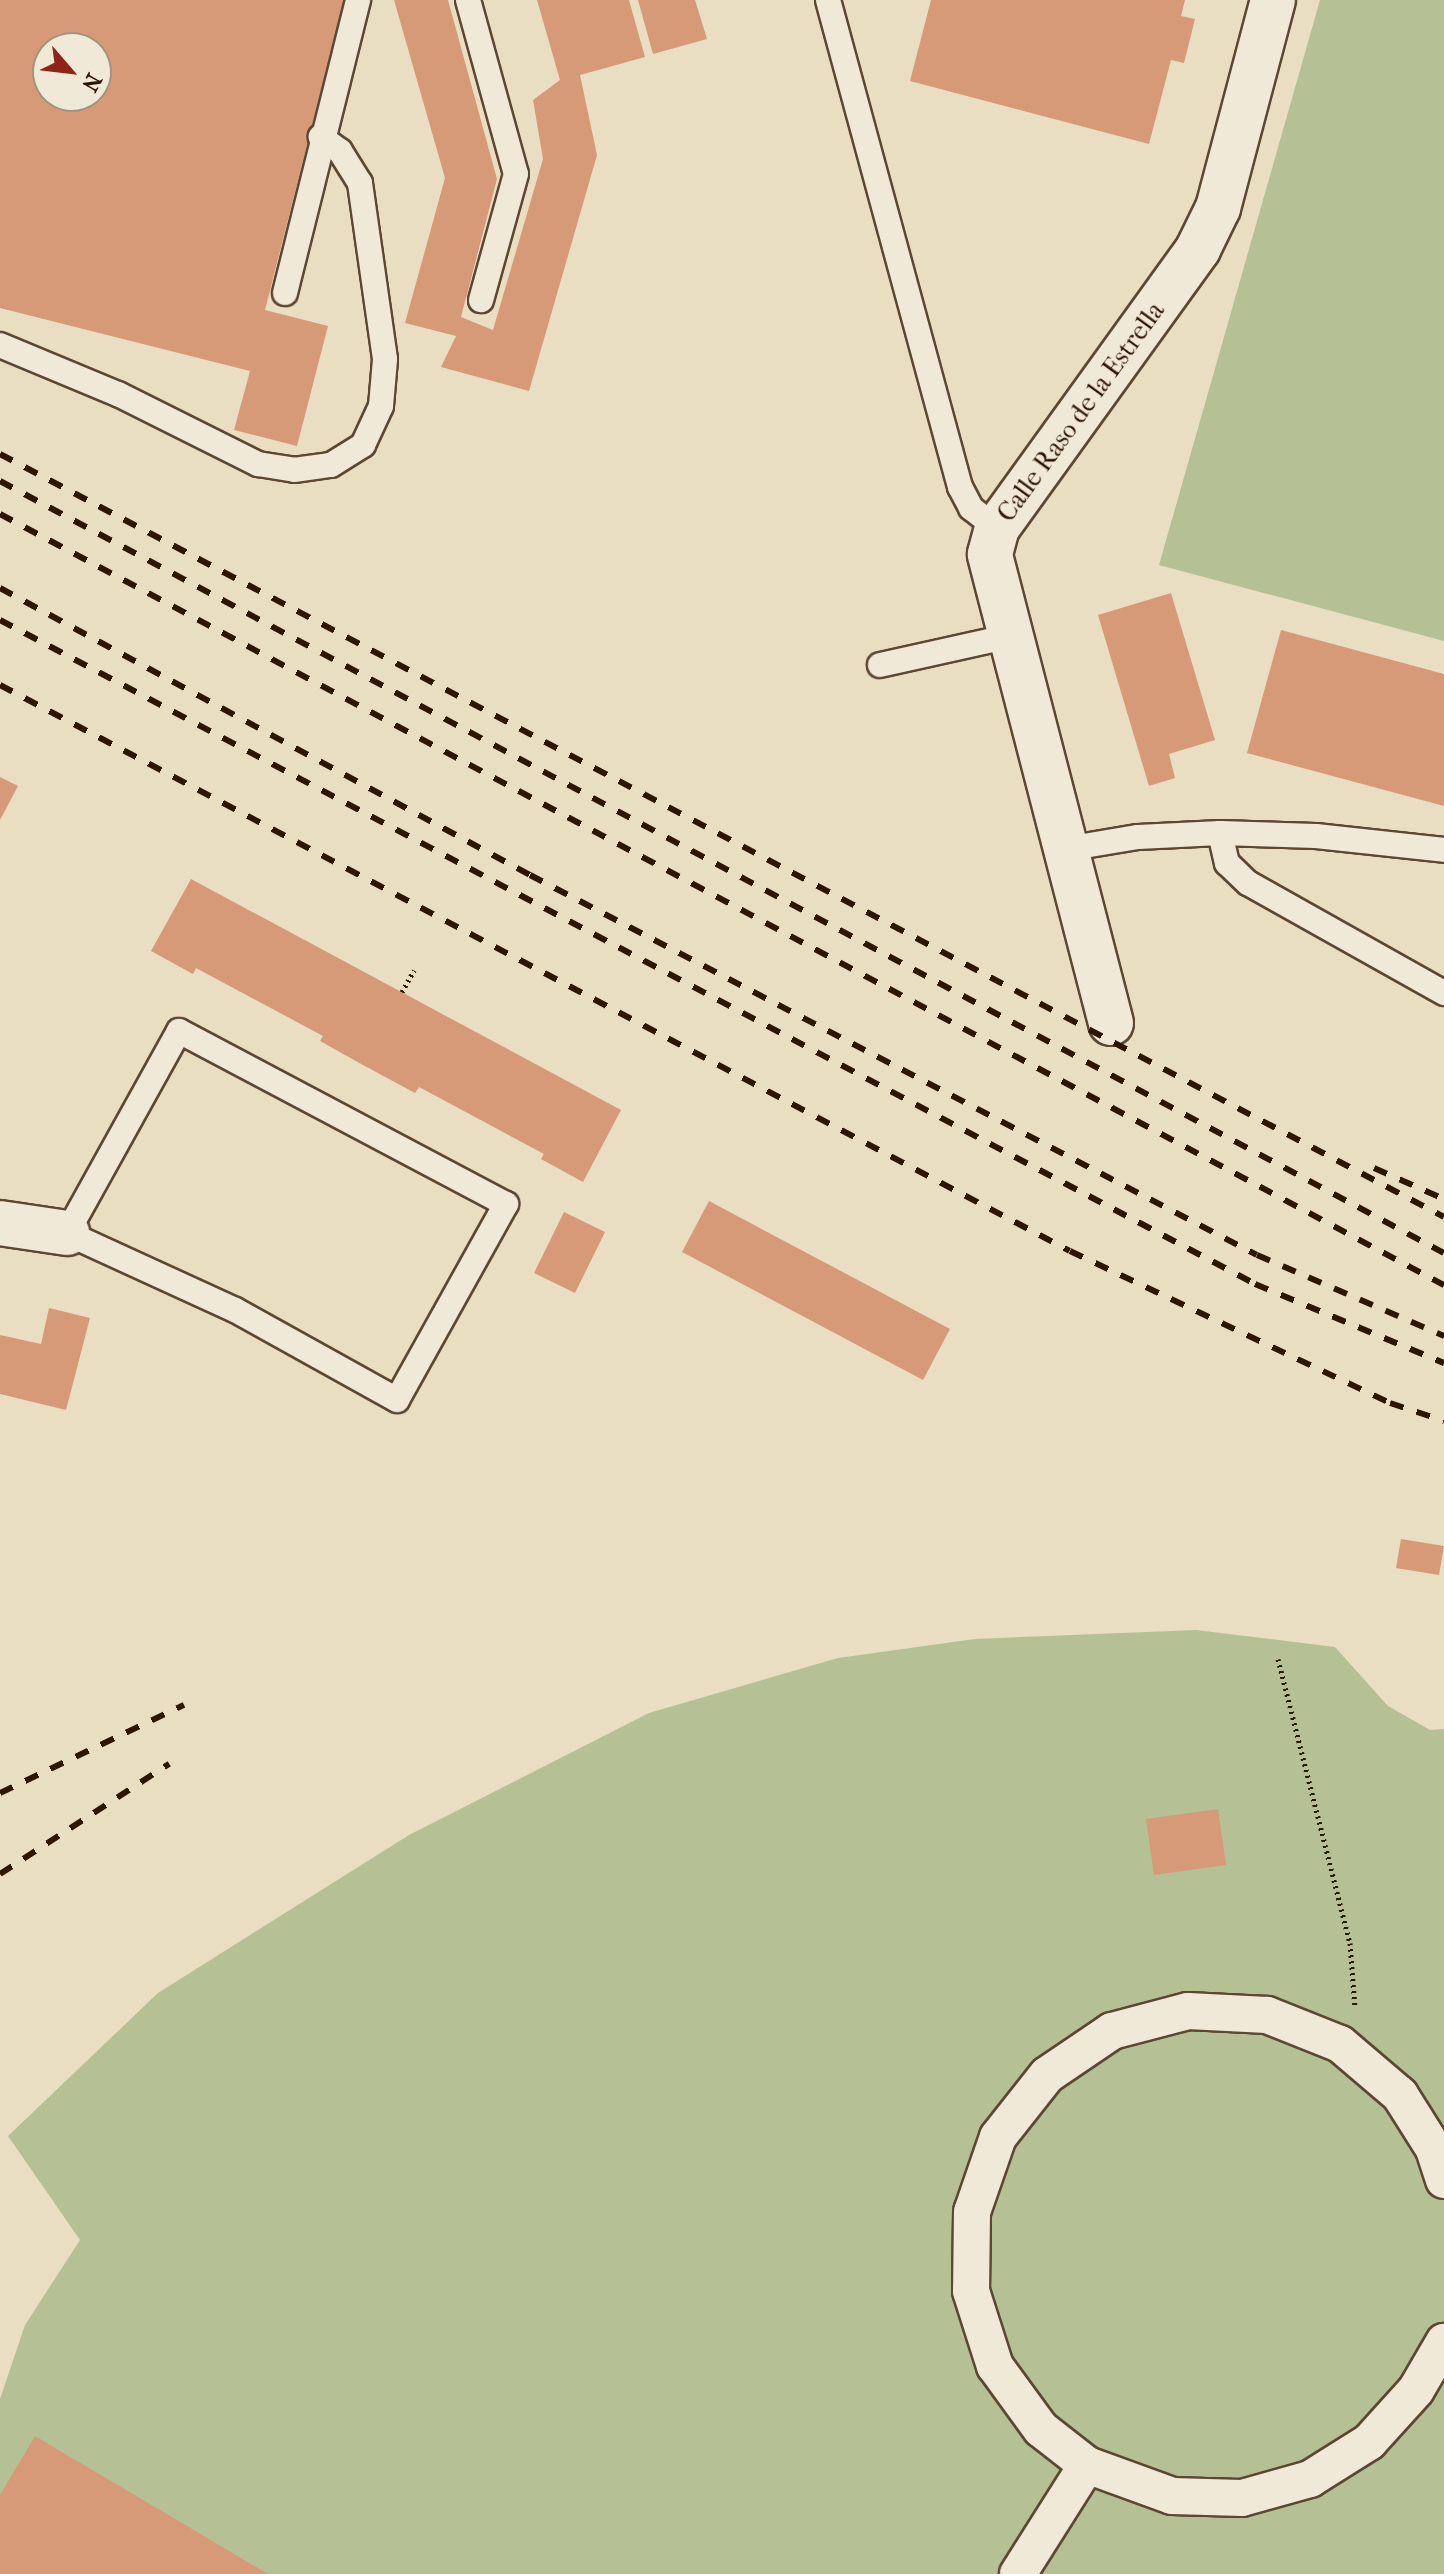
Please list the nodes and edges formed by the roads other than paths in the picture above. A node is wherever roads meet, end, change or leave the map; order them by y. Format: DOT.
graph roads {
  1 [pos="358,0"];
  2 [pos="468,0"];
  3 [pos="828,0"];
  4 [pos="1273,0"];
  5 [pos="321,137"];
  6 [pos="285,293"];
  7 [pos="481,300"];
  8 [pos="0,345"];
  9 [pos="997,528"];
  10 [pos="1011,636"];
  11 [pos="880,665"];
  12 [pos="1220,833"];
  13 [pos="1066,849"];
  14 [pos="1444,850"];
  15 [pos="1444,993"];
  16 [pos="1111,1023"];
  17 [pos="0,1223"];
  18 [pos="67,1233"];
  19 [pos="1444,2180"];
  20 [pos="1444,2342"];
  21 [pos="1087,2465"];
  22 [pos="1018,2574"];
  1 -- 5 [label="lane"];
  2 -- 7 [label="lane"];
  3 -- 9 [label="lane"];
  4 -- 9 [label="street, Calle Raso de la Estrella"];
  5 -- 6 [label="lane"];
  5 -- 8 [label="lane"];
  9 -- 10 [label="street, Calle Raso de la Estrella"];
  10 -- 11 [label="lane"];
  10 -- 13 [label="street, Calle Raso de la Estrella"];
  12 -- 13 [label="lane"];
  12 -- 14 [label="lane"];
  12 -- 15 [label="lane"];
  13 -- 16 [label="street, Calle Raso de la Estrella"];
  17 -- 18 [label="street"];
  18 -- 18 [label="lane"];
  19 -- 21 [label="street"];
  20 -- 21 [label="street"];
  21 -- 22 [label="street"];
}
